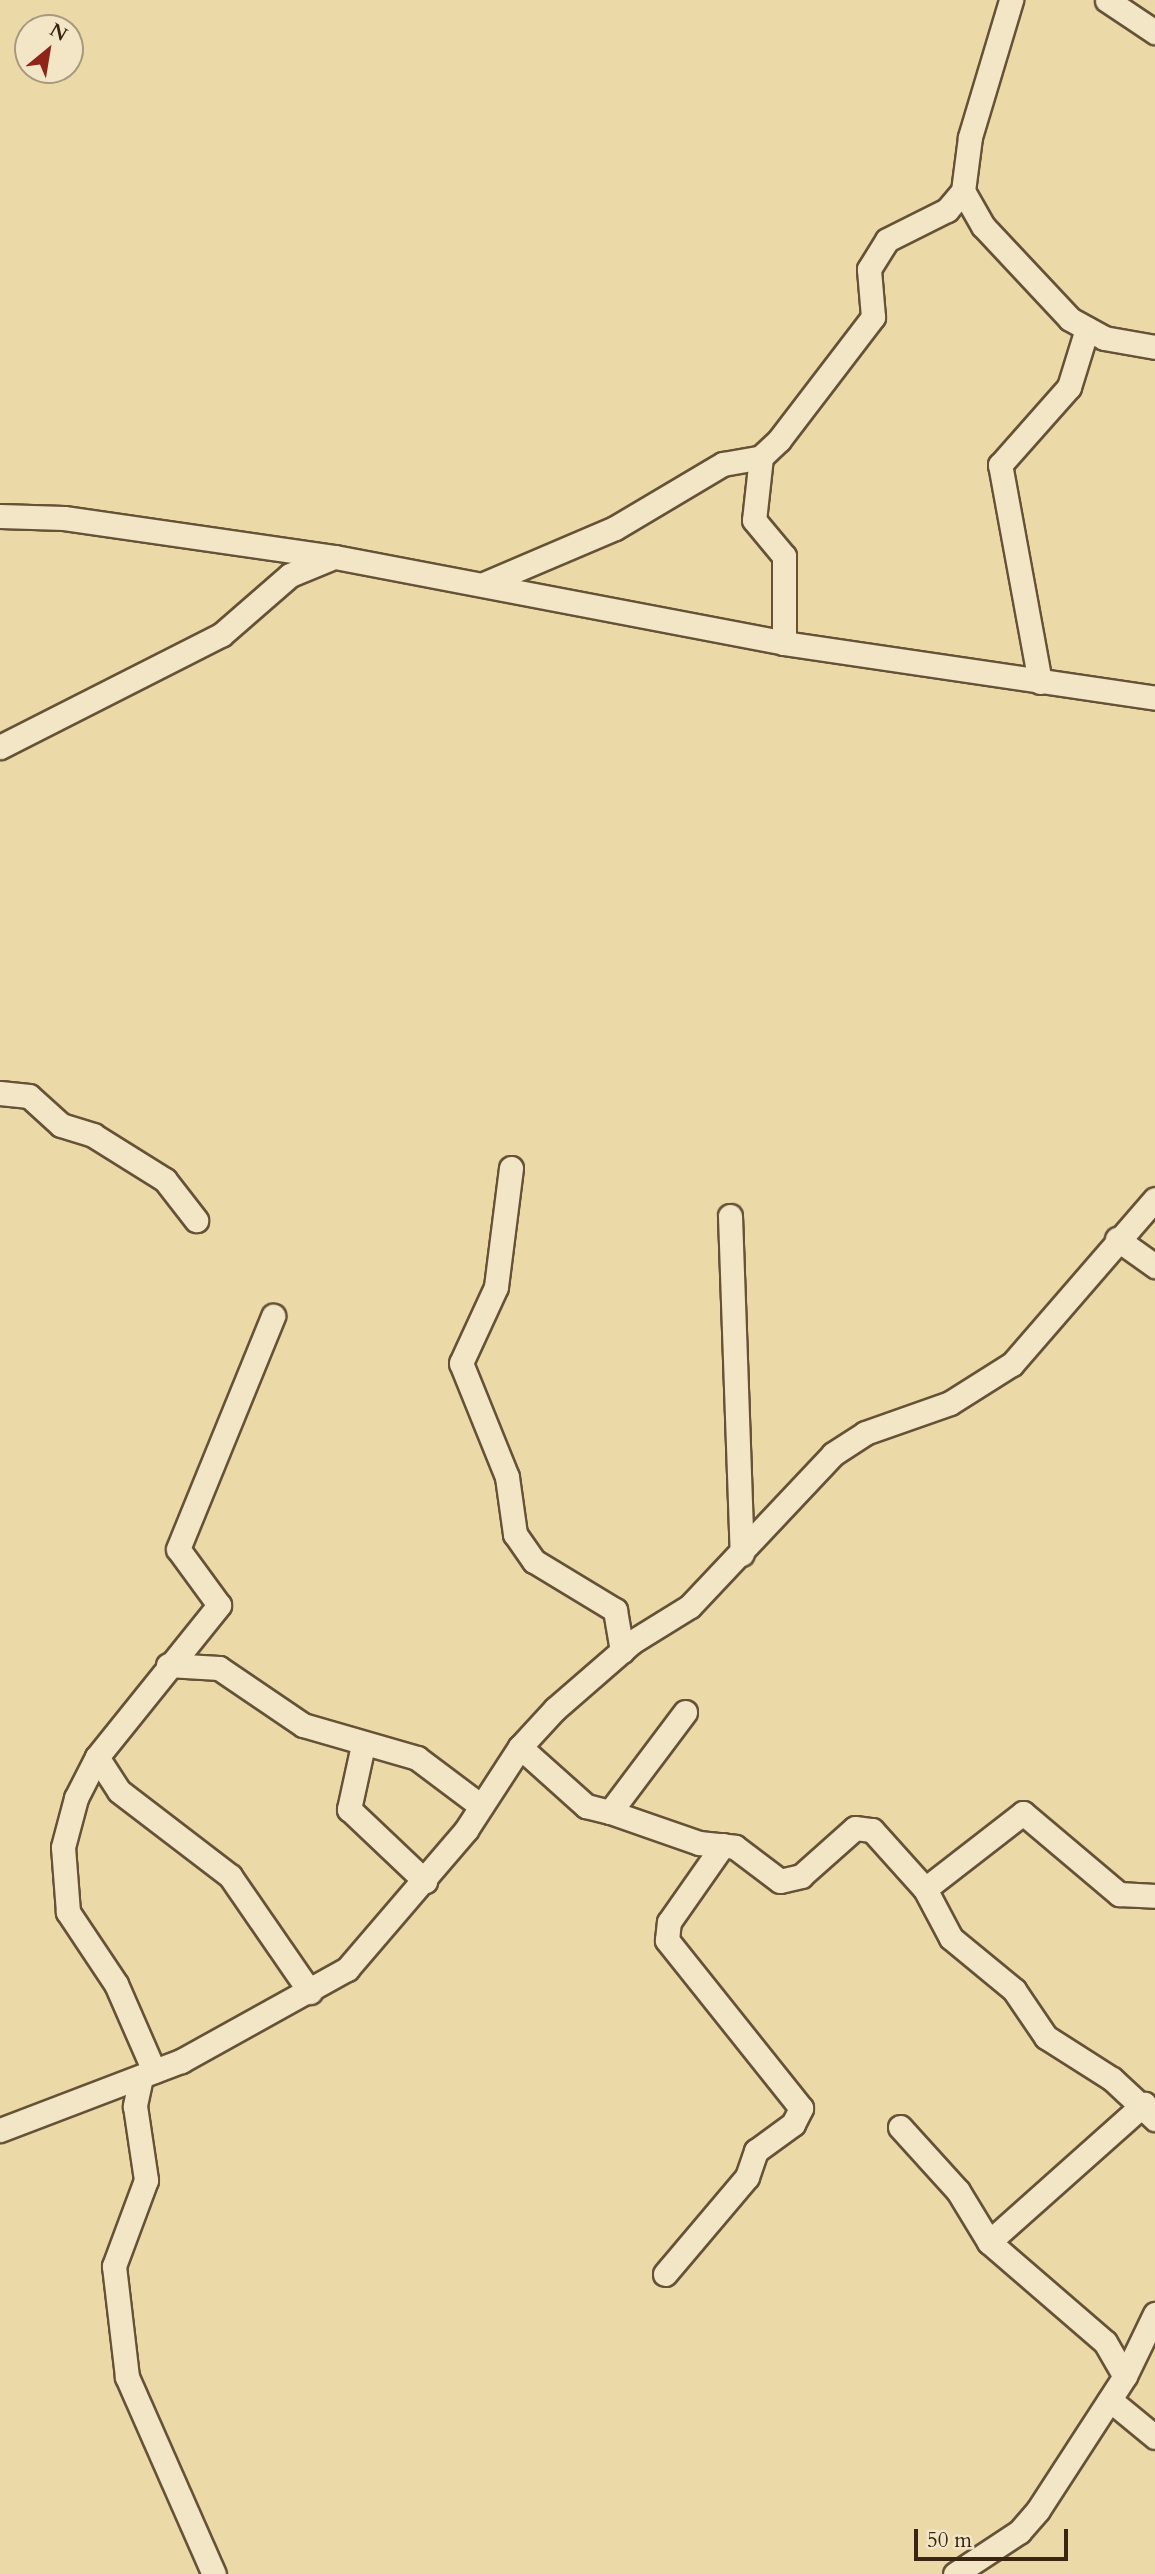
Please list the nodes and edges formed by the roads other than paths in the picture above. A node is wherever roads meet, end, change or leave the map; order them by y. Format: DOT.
graph roads {
  1 [pos="1011,0"];
  2 [pos="1107,0"];
  3 [pos="1155,9"];
  4 [pos="1129,13"];
  5 [pos="1155,32"];
  6 [pos="963,191"];
  7 [pos="1087,329"];
  8 [pos="1155,347"];
  9 [pos="761,457"];
  10 [pos="0,516"];
  11 [pos="335,557"];
  12 [pos="486,583"];
  13 [pos="784,643"];
  14 [pos="1040,682"];
  15 [pos="1155,698"];
  16 [pos="0,747"];
  17 [pos="0,1093"];
  18 [pos="511,1168"];
  19 [pos="1155,1199"];
  20 [pos="730,1216"];
  21 [pos="196,1220"];
  22 [pos="1117,1239"];
  23 [pos="1155,1266"];
  24 [pos="273,1316"];
  25 [pos="743,1555"];
  26 [pos="622,1651"];
  27 [pos="168,1665"];
  28 [pos="685,1712"];
  29 [pos="363,1745"];
  30 [pos="520,1747"];
  31 [pos="97,1757"];
  32 [pos="481,1806"];
  33 [pos="610,1812"];
  34 [pos="723,1845"];
  35 [pos="425,1881"];
  36 [pos="925,1889"];
  37 [pos="1155,1896"];
  38 [pos="310,1992"];
  39 [pos="147,2074"];
  40 [pos="1150,2112"];
  41 [pos="900,2127"];
  42 [pos="0,2130"];
  43 [pos="989,2242"];
  44 [pos="665,2274"];
  45 [pos="1155,2315"];
  46 [pos="1125,2376"];
  47 [pos="1110,2400"];
  48 [pos="1155,2437"];
  49 [pos="214,2574"];
  50 [pos="955,2574"];
  1 -- 6 [label="street"];
  2 -- 4 [label="street"];
  3 -- 4 [label="street"];
  4 -- 5 [label="street"];
  6 -- 7 [label="street"];
  6 -- 9 [label="street"];
  7 -- 8 [label="street"];
  7 -- 14 [label="street"];
  9 -- 12 [label="street"];
  9 -- 13 [label="street"];
  10 -- 11 [label="street"];
  11 -- 12 [label="street"];
  11 -- 16 [label="street"];
  12 -- 13 [label="street"];
  13 -- 14 [label="street"];
  14 -- 15 [label="street"];
  17 -- 21 [label="street"];
  18 -- 26 [label="street"];
  19 -- 22 [label="street"];
  20 -- 25 [label="street"];
  22 -- 23 [label="street"];
  22 -- 25 [label="street"];
  24 -- 27 [label="street"];
  25 -- 26 [label="street"];
  26 -- 30 [label="street"];
  27 -- 29 [label="street"];
  27 -- 31 [label="street"];
  28 -- 33 [label="street"];
  29 -- 32 [label="street"];
  29 -- 35 [label="street"];
  30 -- 32 [label="street"];
  30 -- 33 [label="street"];
  31 -- 38 [label="street"];
  31 -- 39 [label="street"];
  32 -- 35 [label="street"];
  33 -- 34 [label="street"];
  34 -- 36 [label="street"];
  34 -- 44 [label="street"];
  35 -- 38 [label="street"];
  36 -- 37 [label="street"];
  36 -- 40 [label="street"];
  38 -- 39 [label="street"];
  39 -- 42 [label="street"];
  39 -- 49 [label="street"];
  40 -- 43 [label="street"];
  41 -- 43 [label="street"];
  43 -- 46 [label="street"];
  45 -- 46 [label="street"];
  46 -- 47 [label="street"];
  47 -- 48 [label="street"];
  47 -- 50 [label="street"];
}
